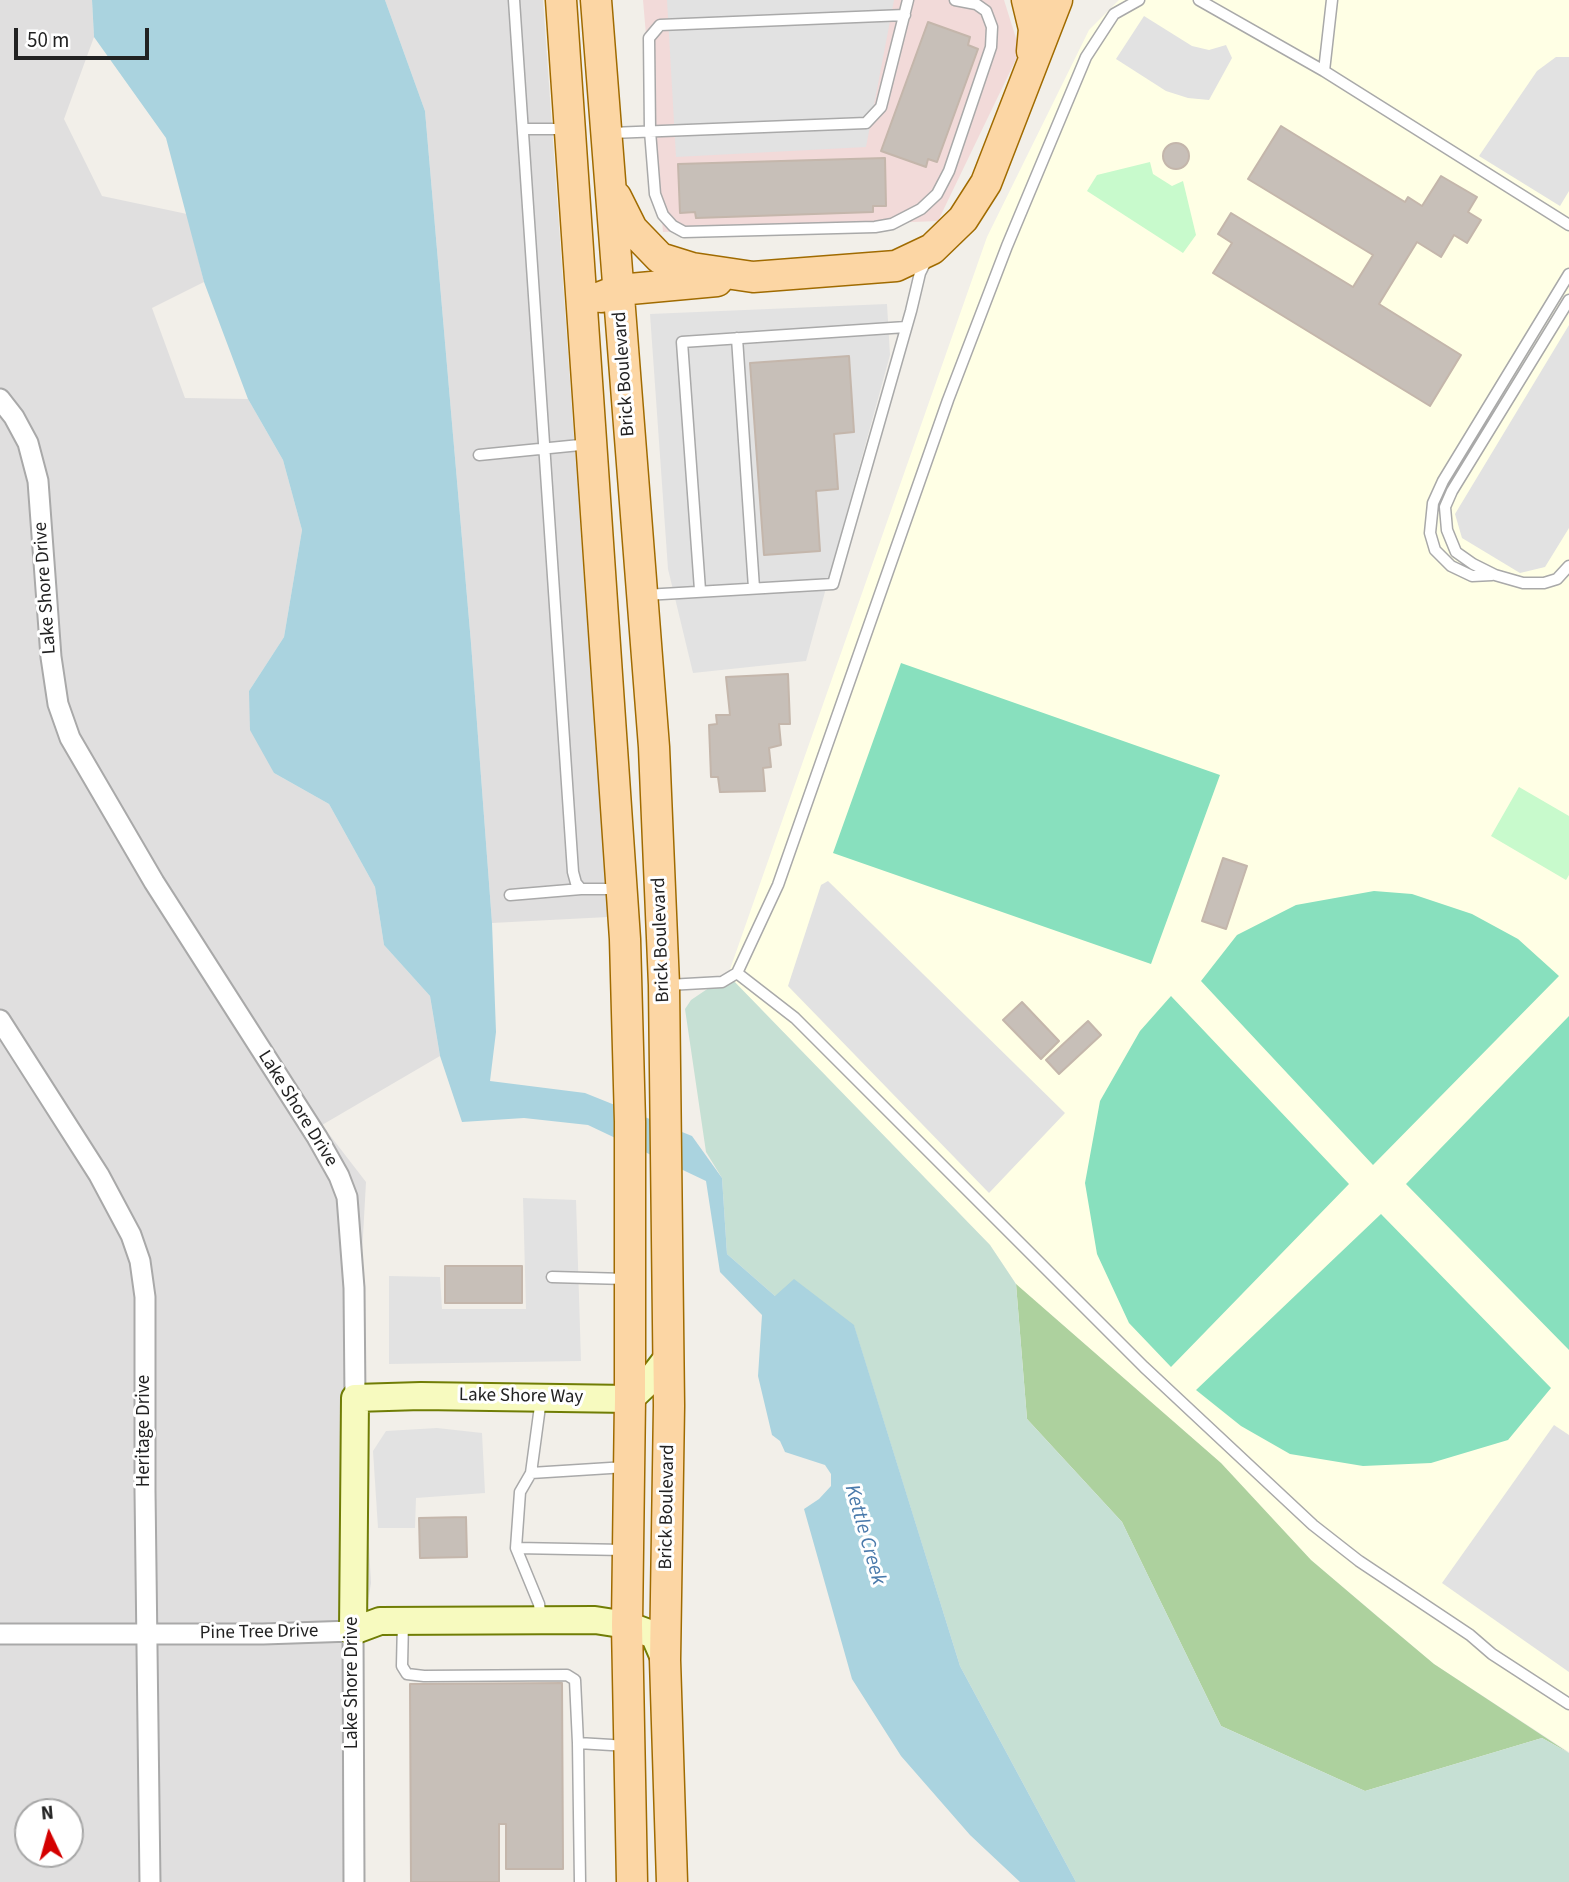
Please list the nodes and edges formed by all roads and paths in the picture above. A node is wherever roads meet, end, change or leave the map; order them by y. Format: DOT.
graph roads {
  1 [pos="514,0"];
  2 [pos="561,0"];
  3 [pos="596,0"];
  4 [pos="908,0"];
  5 [pos="955,0"];
  6 [pos="1027,0"];
  7 [pos="1057,0"];
  8 [pos="1139,0"];
  9 [pos="1199,0"];
  10 [pos="1332,0"];
  11 [pos="905,15"];
  12 [pos="1029,68"];
  13 [pos="1324,71"];
  14 [pos="570,129"];
  15 [pos="523,130"];
  16 [pos="650,131"];
  17 [pos="607,134"];
  18 [pos="611,187"];
  19 [pos="1569,225"];
  20 [pos="932,249"];
  21 [pos="1569,274"];
  22 [pos="752,277"];
  23 [pos="619,290"];
  24 [pos="1569,300"];
  25 [pos="583,316"];
  26 [pos="906,327"];
  27 [pos="737,338"];
  28 [pos="0,399"];
  29 [pos="1472,432"];
  30 [pos="1484,439"];
  31 [pos="592,444"];
  32 [pos="545,449"];
  33 [pos="479,455"];
  34 [pos="1569,566"];
  35 [pos="1495,575"];
  36 [pos="754,588"];
  37 [pos="700,590"];
  38 [pos="642,595"];
  39 [pos="581,889"];
  40 [pos="621,889"];
  41 [pos="510,895"];
  42 [pos="737,973"];
  43 [pos="664,985"];
  44 [pos="0,1020"];
  45 [pos="552,1277"];
  46 [pos="629,1279"];
  47 [pos="669,1356"];
  48 [pos="355,1398"];
  49 [pos="541,1398"];
  50 [pos="630,1399"];
  51 [pos="629,1466"];
  52 [pos="531,1473"];
  53 [pos="516,1548"];
  54 [pos="629,1550"];
  55 [pos="541,1620"];
  56 [pos="403,1621"];
  57 [pos="628,1625"];
  58 [pos="353,1630"];
  59 [pos="0,1634"];
  60 [pos="148,1634"];
  61 [pos="666,1660"];
  62 [pos="1569,1704"];
  63 [pos="578,1743"];
  64 [pos="629,1746"];
  65 [pos="150,1882"];
  66 [pos="354,1882"];
  67 [pos="580,1882"];
  68 [pos="632,1882"];
  69 [pos="672,1882"];
  1 -- 15 [label="lane"];
  2 -- 14 [label="main road, Brick Boulevard"];
  3 -- 17 [label="main road, Brick Boulevard"];
  4 -- 11 [label="lane"];
  5 -- 16 [label="lane"];
  6 -- 12 [label="main road"];
  7 -- 12 [label="main road"];
  8 -- 42 [label="lane"];
  9 -- 13 [label="lane"];
  10 -- 13 [label="lane"];
  11 -- 16 [label="lane"];
  11 -- 16 [label="lane"];
  12 -- 20 [label="main road"];
  13 -- 19 [label="lane"];
  14 -- 15 [label="lane"];
  14 -- 25 [label="main road, Brick Boulevard"];
  15 -- 32 [label="lane"];
  16 -- 17 [label="lane"];
  17 -- 18 [label="main road, Brick Boulevard"];
  18 -- 22 [label="main road"];
  18 -- 23 [label="main road, Brick Boulevard"];
  20 -- 22 [label="main road"];
  20 -- 26 [label="lane"];
  21 -- 29 [label="lane"];
  22 -- 23 [label="main road"];
  23 -- 25 [label="main road"];
  23 -- 38 [label="main road, Brick Boulevard"];
  24 -- 30 [label="lane"];
  25 -- 31 [label="main road, Brick Boulevard"];
  26 -- 27 [label="lane"];
  26 -- 36 [label="lane"];
  27 -- 36 [label="lane"];
  27 -- 37 [label="lane"];
  28 -- 48 [label="street, Lake Shore Drive"];
  29 -- 30 [label="lane"];
  29 -- 35 [label="lane"];
  30 -- 35 [label="lane"];
  31 -- 32 [label="lane"];
  31 -- 40 [label="main road, Brick Boulevard"];
  32 -- 33 [label="lane"];
  32 -- 39 [label="lane"];
  34 -- 35 [label="lane"];
  36 -- 37 [label="lane"];
  37 -- 38 [label="lane"];
  38 -- 43 [label="main road, Brick Boulevard"];
  39 -- 40 [label="lane"];
  39 -- 41 [label="lane"];
  40 -- 46 [label="main road, Brick Boulevard"];
  42 -- 43 [label="lane"];
  42 -- 62 [label="lane"];
  43 -- 47 [label="main road, Brick Boulevard"];
  44 -- 60 [label="street, Heritage Drive"];
  45 -- 46 [label="lane"];
  46 -- 50 [label="main road, Brick Boulevard"];
  47 -- 50 [label="street"];
  47 -- 61 [label="main road, Brick Boulevard"];
  48 -- 49 [label="street, Lake Shore Way"];
  48 -- 58 [label="street, Lake Shore Drive"];
  49 -- 50 [label="street, Lake Shore Way"];
  49 -- 52 [label="lane"];
  50 -- 51 [label="main road, Brick Boulevard"];
  51 -- 52 [label="lane"];
  51 -- 54 [label="main road, Brick Boulevard"];
  52 -- 53 [label="lane"];
  53 -- 54 [label="lane"];
  53 -- 55 [label="lane"];
  54 -- 57 [label="main road, Brick Boulevard"];
  55 -- 56 [label="street, Pine Tree Drive"];
  55 -- 57 [label="street, Pine Tree Drive"];
  56 -- 58 [label="street, Pine Tree Drive"];
  56 -- 63 [label="lane"];
  57 -- 61 [label="street, Pine Tree Drive"];
  57 -- 64 [label="main road, Brick Boulevard"];
  58 -- 60 [label="street, Pine Tree Drive"];
  58 -- 66 [label="street, Lake Shore Drive"];
  59 -- 60 [label="street, Pine Tree Drive"];
  60 -- 65 [label="street, Heritage Drive"];
  61 -- 69 [label="main road, Brick Boulevard"];
  63 -- 64 [label="lane"];
  63 -- 67 [label="lane"];
  64 -- 68 [label="main road, Brick Boulevard"];
}
